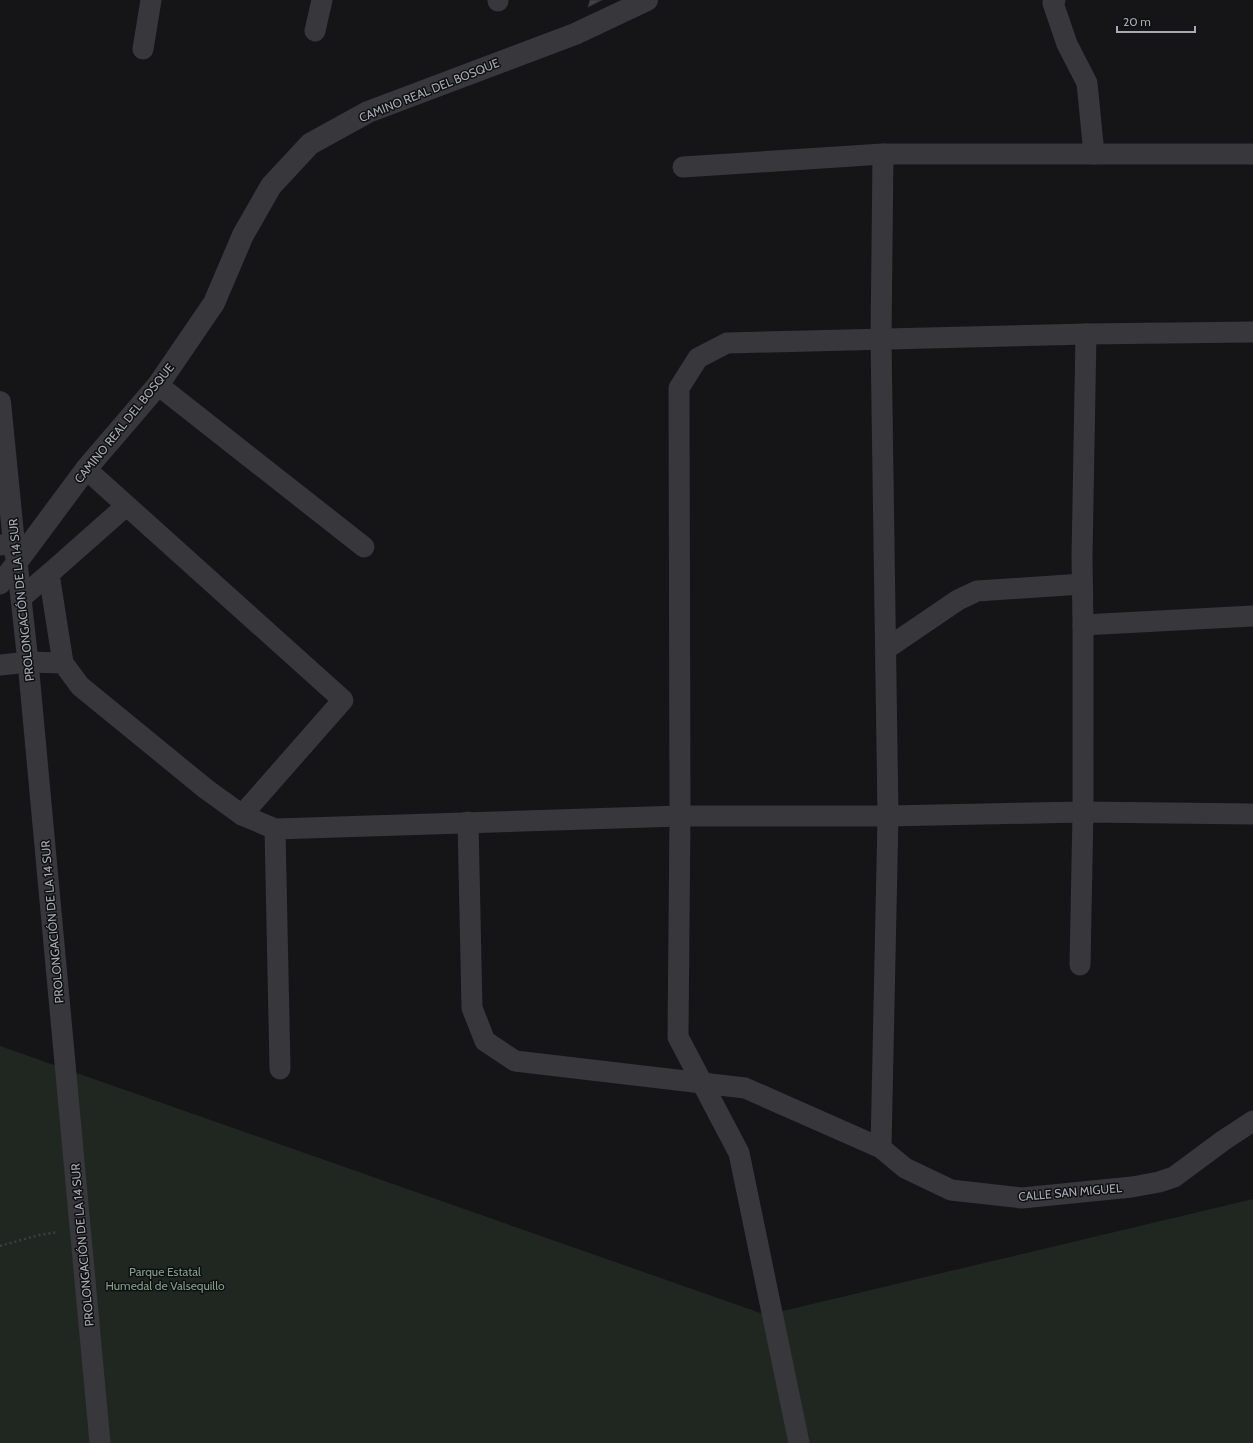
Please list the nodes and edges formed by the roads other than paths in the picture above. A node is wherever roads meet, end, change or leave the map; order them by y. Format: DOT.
graph roads {
  1 [pos="151,0"];
  2 [pos="322,0"];
  3 [pos="647,0"];
  4 [pos="1055,0"];
  5 [pos="315,31"];
  6 [pos="143,49"];
  7 [pos="883,154"];
  8 [pos="1094,154"];
  9 [pos="1253,154"];
  10 [pos="683,167"];
  11 [pos="1253,332"];
  12 [pos="1086,334"];
  13 [pos="882,339"];
  14 [pos="158,385"];
  15 [pos="0,402"];
  16 [pos="86,470"];
  17 [pos="126,506"];
  18 [pos="364,547"];
  19 [pos="10,550"];
  20 [pos="49,574"];
  21 [pos="0,584"];
  22 [pos="1082,584"];
  23 [pos="21,598"];
  24 [pos="1253,616"];
  25 [pos="1083,625"];
  26 [pos="886,649"];
  27 [pos="28,662"];
  28 [pos="63,663"];
  29 [pos="0,665"];
  30 [pos="1083,812"];
  31 [pos="1253,814"];
  32 [pos="242,815"];
  33 [pos="680,816"];
  34 [pos="888,816"];
  35 [pos="468,822"];
  36 [pos="274,828"];
  37 [pos="1080,965"];
  38 [pos="280,1070"];
  39 [pos="702,1083"];
  40 [pos="1253,1121"];
  41 [pos="881,1148"];
  42 [pos="100,1443"];
  43 [pos="799,1443"];
  1 -- 6 [label="street"];
  2 -- 5 [label="street"];
  3 -- 14 [label="street, CAMINO REAL DEL BOSQUE"];
  4 -- 8 [label="street"];
  7 -- 8 [label="street"];
  7 -- 10 [label="street"];
  7 -- 13 [label="street"];
  8 -- 9 [label="street"];
  11 -- 12 [label="street"];
  12 -- 13 [label="street"];
  12 -- 22 [label="street"];
  13 -- 26 [label="street"];
  13 -- 33 [label="street"];
  14 -- 16 [label="street, CAMINO REAL DEL BOSQUE"];
  14 -- 18 [label="street"];
  15 -- 19 [label="street, PROLONGACIÓN DE LA 14 SUR"];
  16 -- 17 [label="street"];
  16 -- 19 [label="street, CAMINO REAL DEL BOSQUE"];
  17 -- 20 [label="street"];
  17 -- 32 [label="street"];
  19 -- 21 [label="street"];
  19 -- 23 [label="street, PROLONGACIÓN DE LA 14 SUR"];
  20 -- 23 [label="street"];
  20 -- 28 [label="street"];
  22 -- 25 [label="street"];
  22 -- 26 [label="street"];
  23 -- 27 [label="street, PROLONGACIÓN DE LA 14 SUR"];
  24 -- 25 [label="street"];
  25 -- 30 [label="street"];
  26 -- 34 [label="street"];
  27 -- 28 [label="street"];
  27 -- 29 [label="street"];
  27 -- 42 [label="street, PROLONGACIÓN DE LA 14 SUR"];
  28 -- 32 [label="street"];
  30 -- 31 [label="street"];
  30 -- 34 [label="street"];
  30 -- 37 [label="street"];
  32 -- 36 [label="street"];
  33 -- 34 [label="street"];
  33 -- 35 [label="street"];
  33 -- 39 [label="street"];
  34 -- 41 [label="street"];
  35 -- 36 [label="street"];
  35 -- 39 [label="street, CALLE SAN MIGUEL"];
  36 -- 38 [label="street"];
  39 -- 41 [label="street, CALLE SAN MIGUEL"];
  39 -- 43 [label="street"];
  40 -- 41 [label="street, CALLE SAN MIGUEL"];
}
